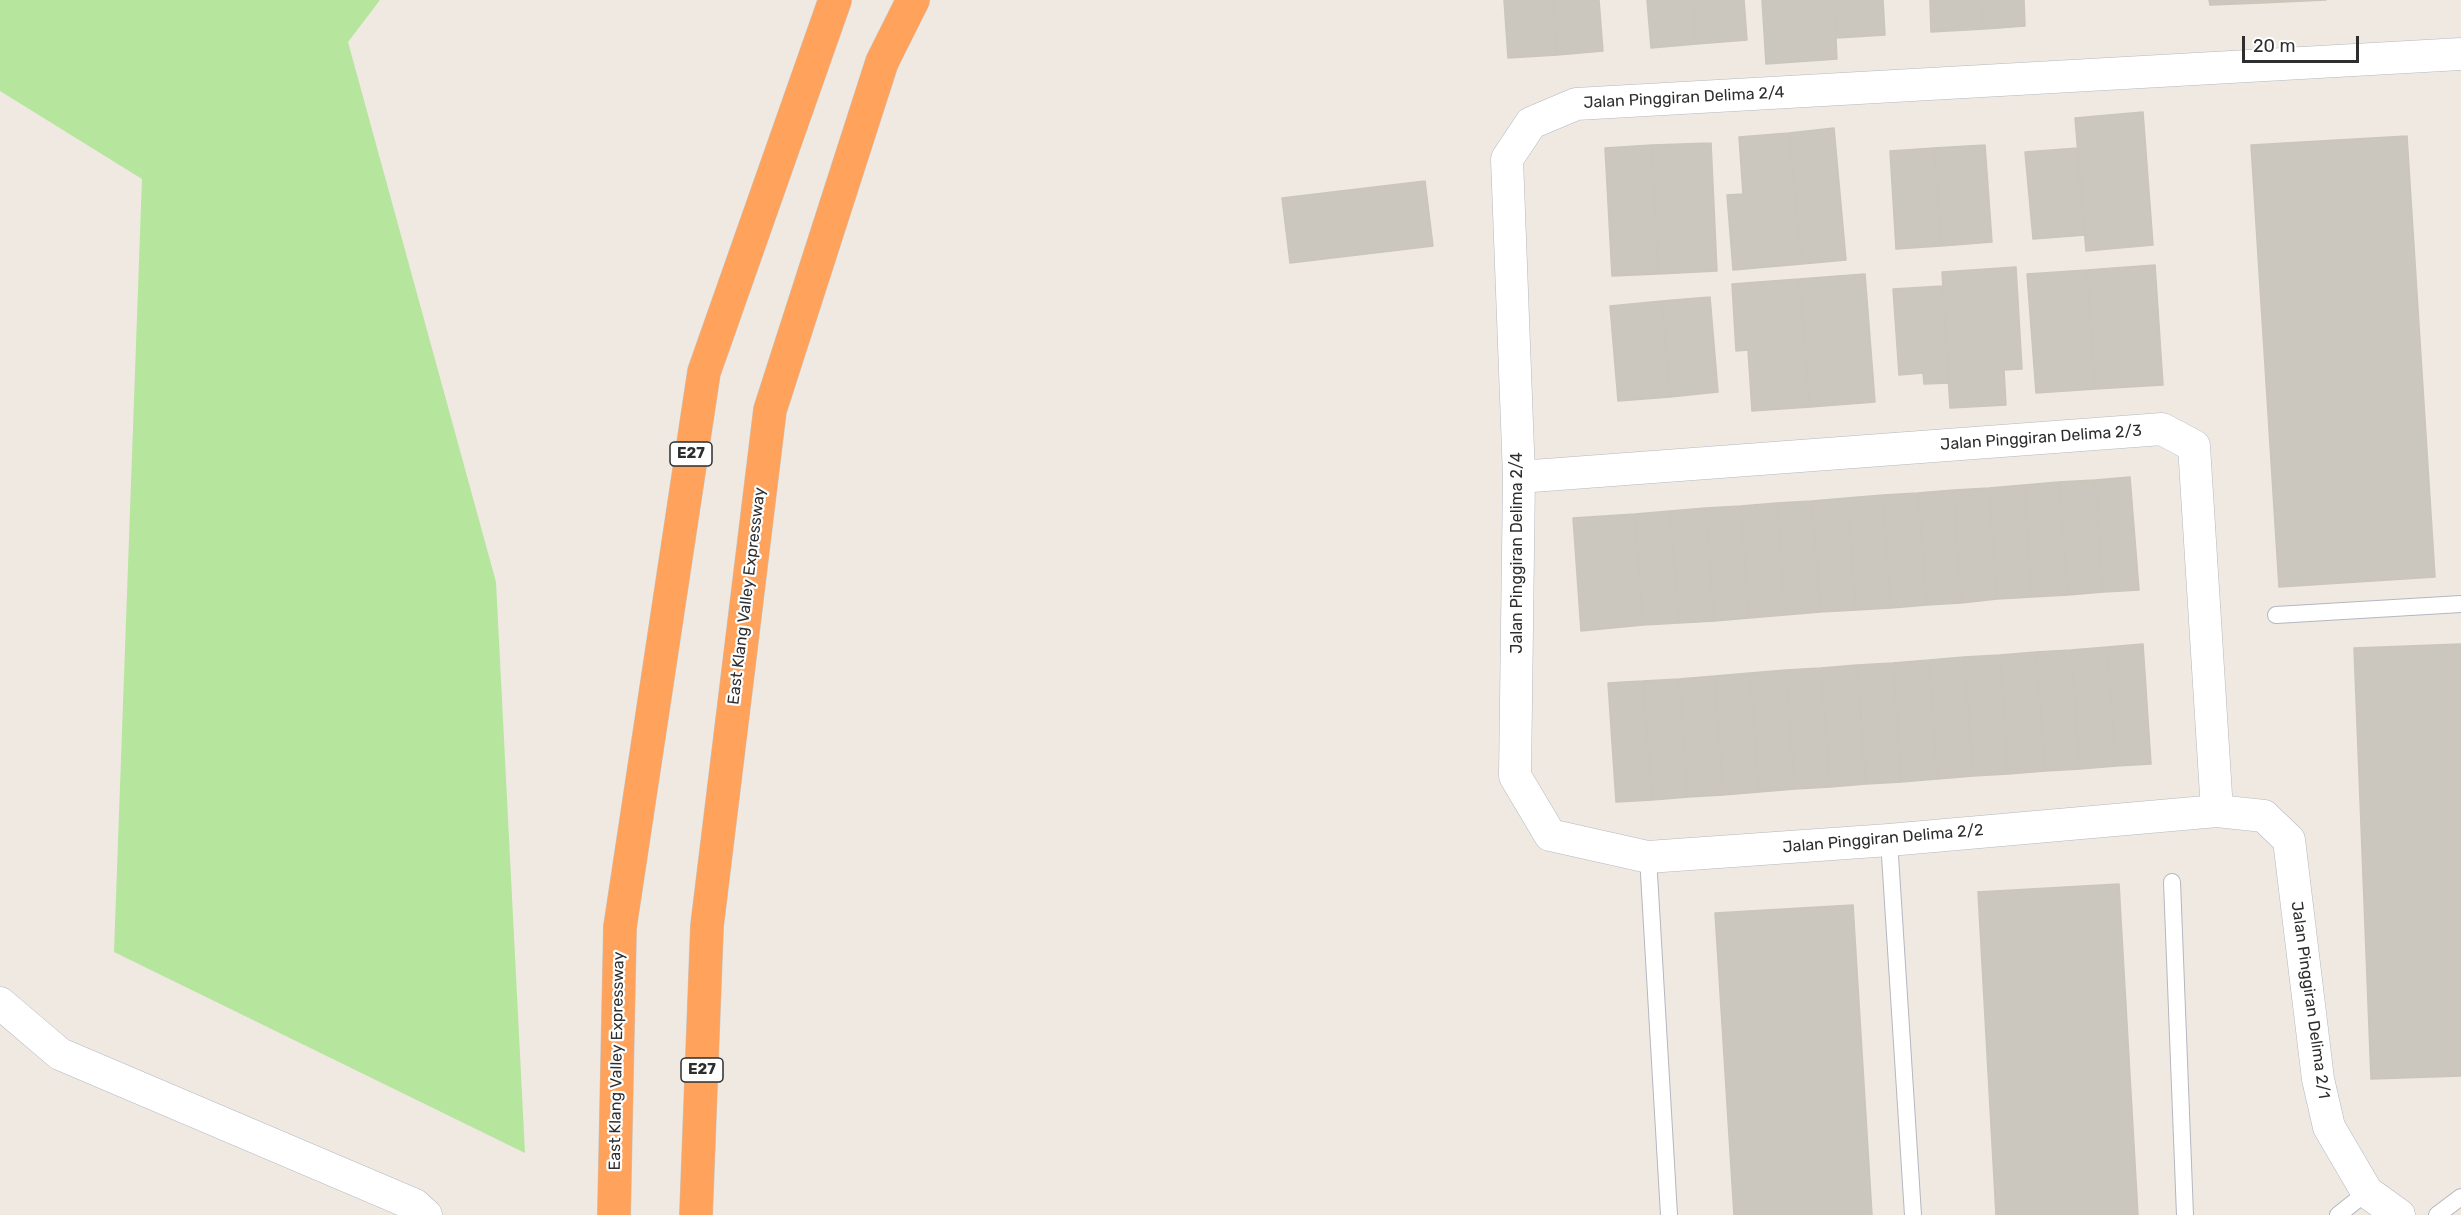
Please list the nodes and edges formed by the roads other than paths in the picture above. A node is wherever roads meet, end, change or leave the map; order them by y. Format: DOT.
graph roads {
  1 [pos="835,0"];
  2 [pos="913,0"];
  3 [pos="2461,54"];
  4 [pos="1519,477"];
  5 [pos="2461,604"];
  6 [pos="2276,615"];
  7 [pos="2217,811"];
  8 [pos="1550,835"];
  9 [pos="1888,840"];
  10 [pos="1648,857"];
  11 [pos="2172,882"];
  12 [pos="0,1003"];
  13 [pos="2367,1192"];
  14 [pos="2461,1197"];
  15 [pos="426,1215"];
  16 [pos="614,1215"];
  17 [pos="696,1215"];
  18 [pos="1669,1215"];
  19 [pos="1913,1215"];
  20 [pos="2185,1215"];
  21 [pos="2338,1215"];
  22 [pos="2399,1215"];
  23 [pos="2437,1215"];
  1 -- 16 [label="highway, East Klang Valley Expressway / E27"];
  2 -- 17 [label="highway, East Klang Valley Expressway / E27"];
  3 -- 4 [label="street, Jalan Pinggiran Delima 2/4"];
  4 -- 7 [label="street, Jalan Pinggiran Delima 2/3"];
  4 -- 8 [label="street, Jalan Pinggiran Delima 2/4"];
  5 -- 6 [label="lane"];
  7 -- 9 [label="street, Jalan Pinggiran Delima 2/2"];
  7 -- 13 [label="street, Jalan Pinggiran Delima 2/1"];
  8 -- 10 [label="street, Jalan Pinggiran Delima 2/2"];
  9 -- 10 [label="street, Jalan Pinggiran Delima 2/2"];
  9 -- 19 [label="lane"];
  10 -- 18 [label="lane"];
  11 -- 20 [label="lane"];
  12 -- 15 [label="street"];
  13 -- 21 [label="lane"];
  13 -- 22 [label="street, Jalan Pinggiran Delima 2/1"];
  14 -- 23 [label="lane"];
}
